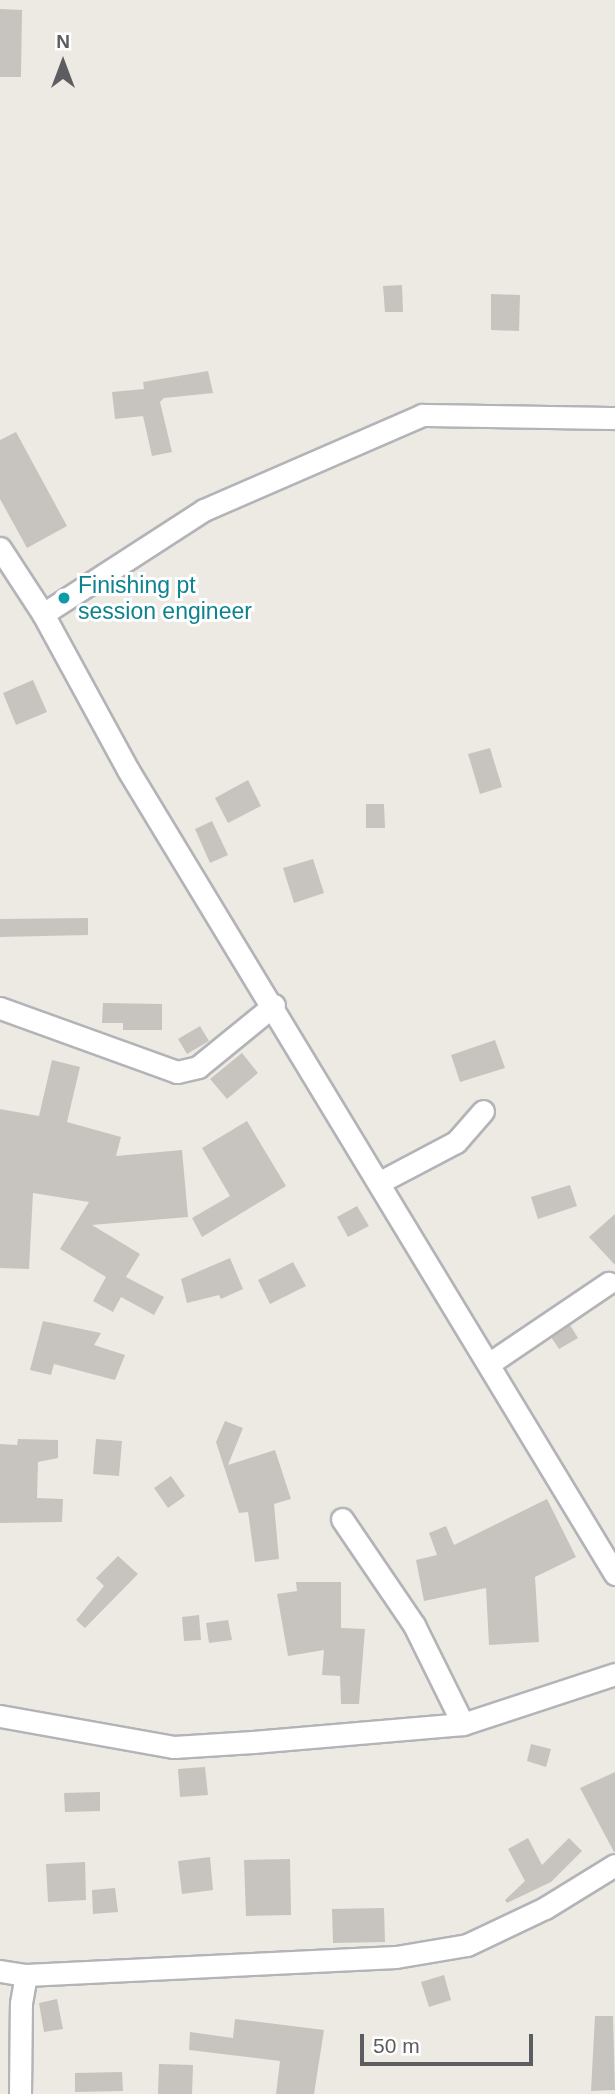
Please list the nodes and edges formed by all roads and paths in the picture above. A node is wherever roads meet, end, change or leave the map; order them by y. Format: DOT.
graph roads {
  1 [pos="615,418"];
  2 [pos="0,548"];
  3 [pos="43,614"];
  4 [pos="274,1005"];
  5 [pos="0,1008"];
  6 [pos="483,1111"];
  7 [pos="380,1182"];
  8 [pos="608,1283"];
  9 [pos="490,1363"];
  10 [pos="342,1519"];
  11 [pos="612,1560"];
  12 [pos="615,1674"];
  13 [pos="0,1716"];
  14 [pos="463,1724"];
  15 [pos="615,1865"];
  16 [pos="0,1971"];
  17 [pos="26,1975"];
  18 [pos="20,2094"];
  1 -- 3 [label="street"];
  2 -- 3 [label="street"];
  3 -- 4 [label="street"];
  4 -- 5 [label="street"];
  4 -- 7 [label="street"];
  6 -- 7 [label="street"];
  7 -- 9 [label="street"];
  8 -- 9 [label="street"];
  9 -- 11 [label="street"];
  10 -- 14 [label="street"];
  12 -- 14 [label="street"];
  13 -- 14 [label="street"];
  15 -- 17 [label="street"];
  16 -- 17 [label="street"];
  17 -- 18 [label="street"];
}
